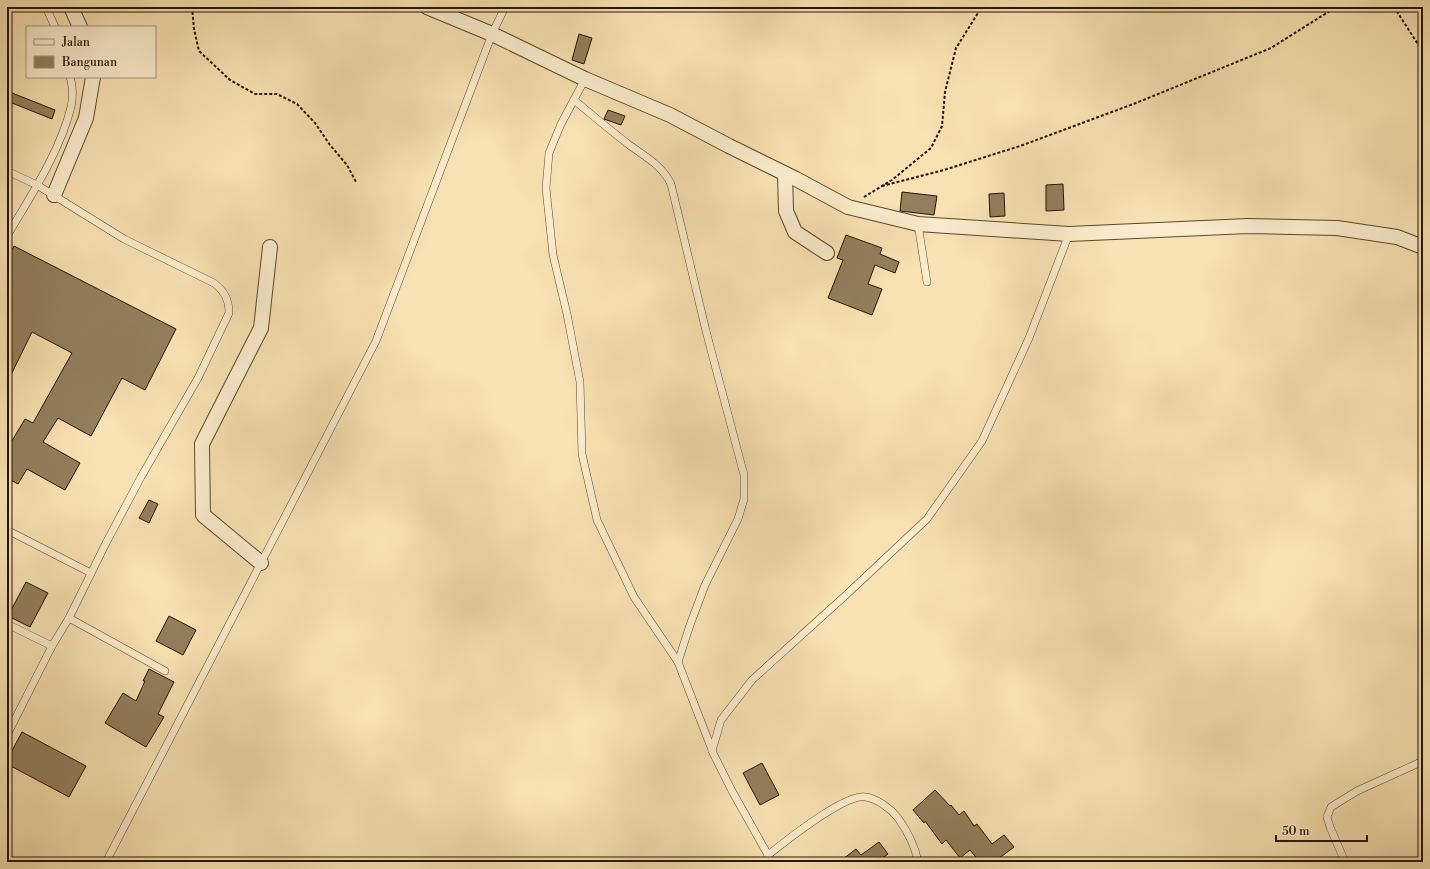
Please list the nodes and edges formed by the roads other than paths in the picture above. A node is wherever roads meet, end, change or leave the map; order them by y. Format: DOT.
graph roads {
  1 [pos="46,7"];
  2 [pos="71,7"];
  3 [pos="427,7"];
  4 [pos="505,7"];
  5 [pos="55,26"];
  6 [pos="80,26"];
  7 [pos="492,34"];
  8 [pos="70,78"];
  9 [pos="94,78"];
  10 [pos="585,79"];
  11 [pos="574,100"];
  12 [pos="7,171"];
  13 [pos="785,174"];
  14 [pos="37,185"];
  15 [pos="54,195"];
  16 [pos="918,224"];
  17 [pos="1069,234"];
  18 [pos="7,236"];
  19 [pos="270,247"];
  20 [pos="1423,247"];
  21 [pos="827,253"];
  22 [pos="927,282"];
  23 [pos="7,530"];
  24 [pos="260,563"];
  25 [pos="91,573"];
  26 [pos="69,618"];
  27 [pos="7,624"];
  28 [pos="52,646"];
  29 [pos="678,662"];
  30 [pos="165,671"];
  31 [pos="7,735"];
  32 [pos="712,751"];
  33 [pos="1423,761"];
  34 [pos="768,858"];
  35 [pos="106,862"];
  36 [pos="918,862"];
  37 [pos="1344,862"];
  1 -- 5 [label="lane"];
  2 -- 6 [label="street"];
  3 -- 7 [label="street"];
  4 -- 7 [label="lane"];
  7 -- 10 [label="street"];
  7 -- 24 [label="lane"];
  8 -- 14 [label="lane"];
  9 -- 15 [label="street"];
  10 -- 11 [label="lane"];
  10 -- 13 [label="street"];
  11 -- 29 [label="lane"];
  11 -- 29 [label="lane"];
  12 -- 14 [label="lane"];
  13 -- 16 [label="street"];
  13 -- 21 [label="street"];
  14 -- 15 [label="lane"];
  14 -- 18 [label="lane"];
  15 -- 25 [label="lane"];
  16 -- 17 [label="street"];
  16 -- 22 [label="lane"];
  17 -- 20 [label="street"];
  17 -- 32 [label="lane"];
  19 -- 24 [label="street"];
  23 -- 25 [label="lane"];
  24 -- 35 [label="lane"];
  25 -- 26 [label="lane"];
  26 -- 28 [label="lane"];
  26 -- 30 [label="lane"];
  27 -- 28 [label="lane"];
  28 -- 31 [label="lane"];
  29 -- 32 [label="lane"];
  32 -- 34 [label="lane"];
  33 -- 37 [label="lane"];
  34 -- 36 [label="lane"];
}
